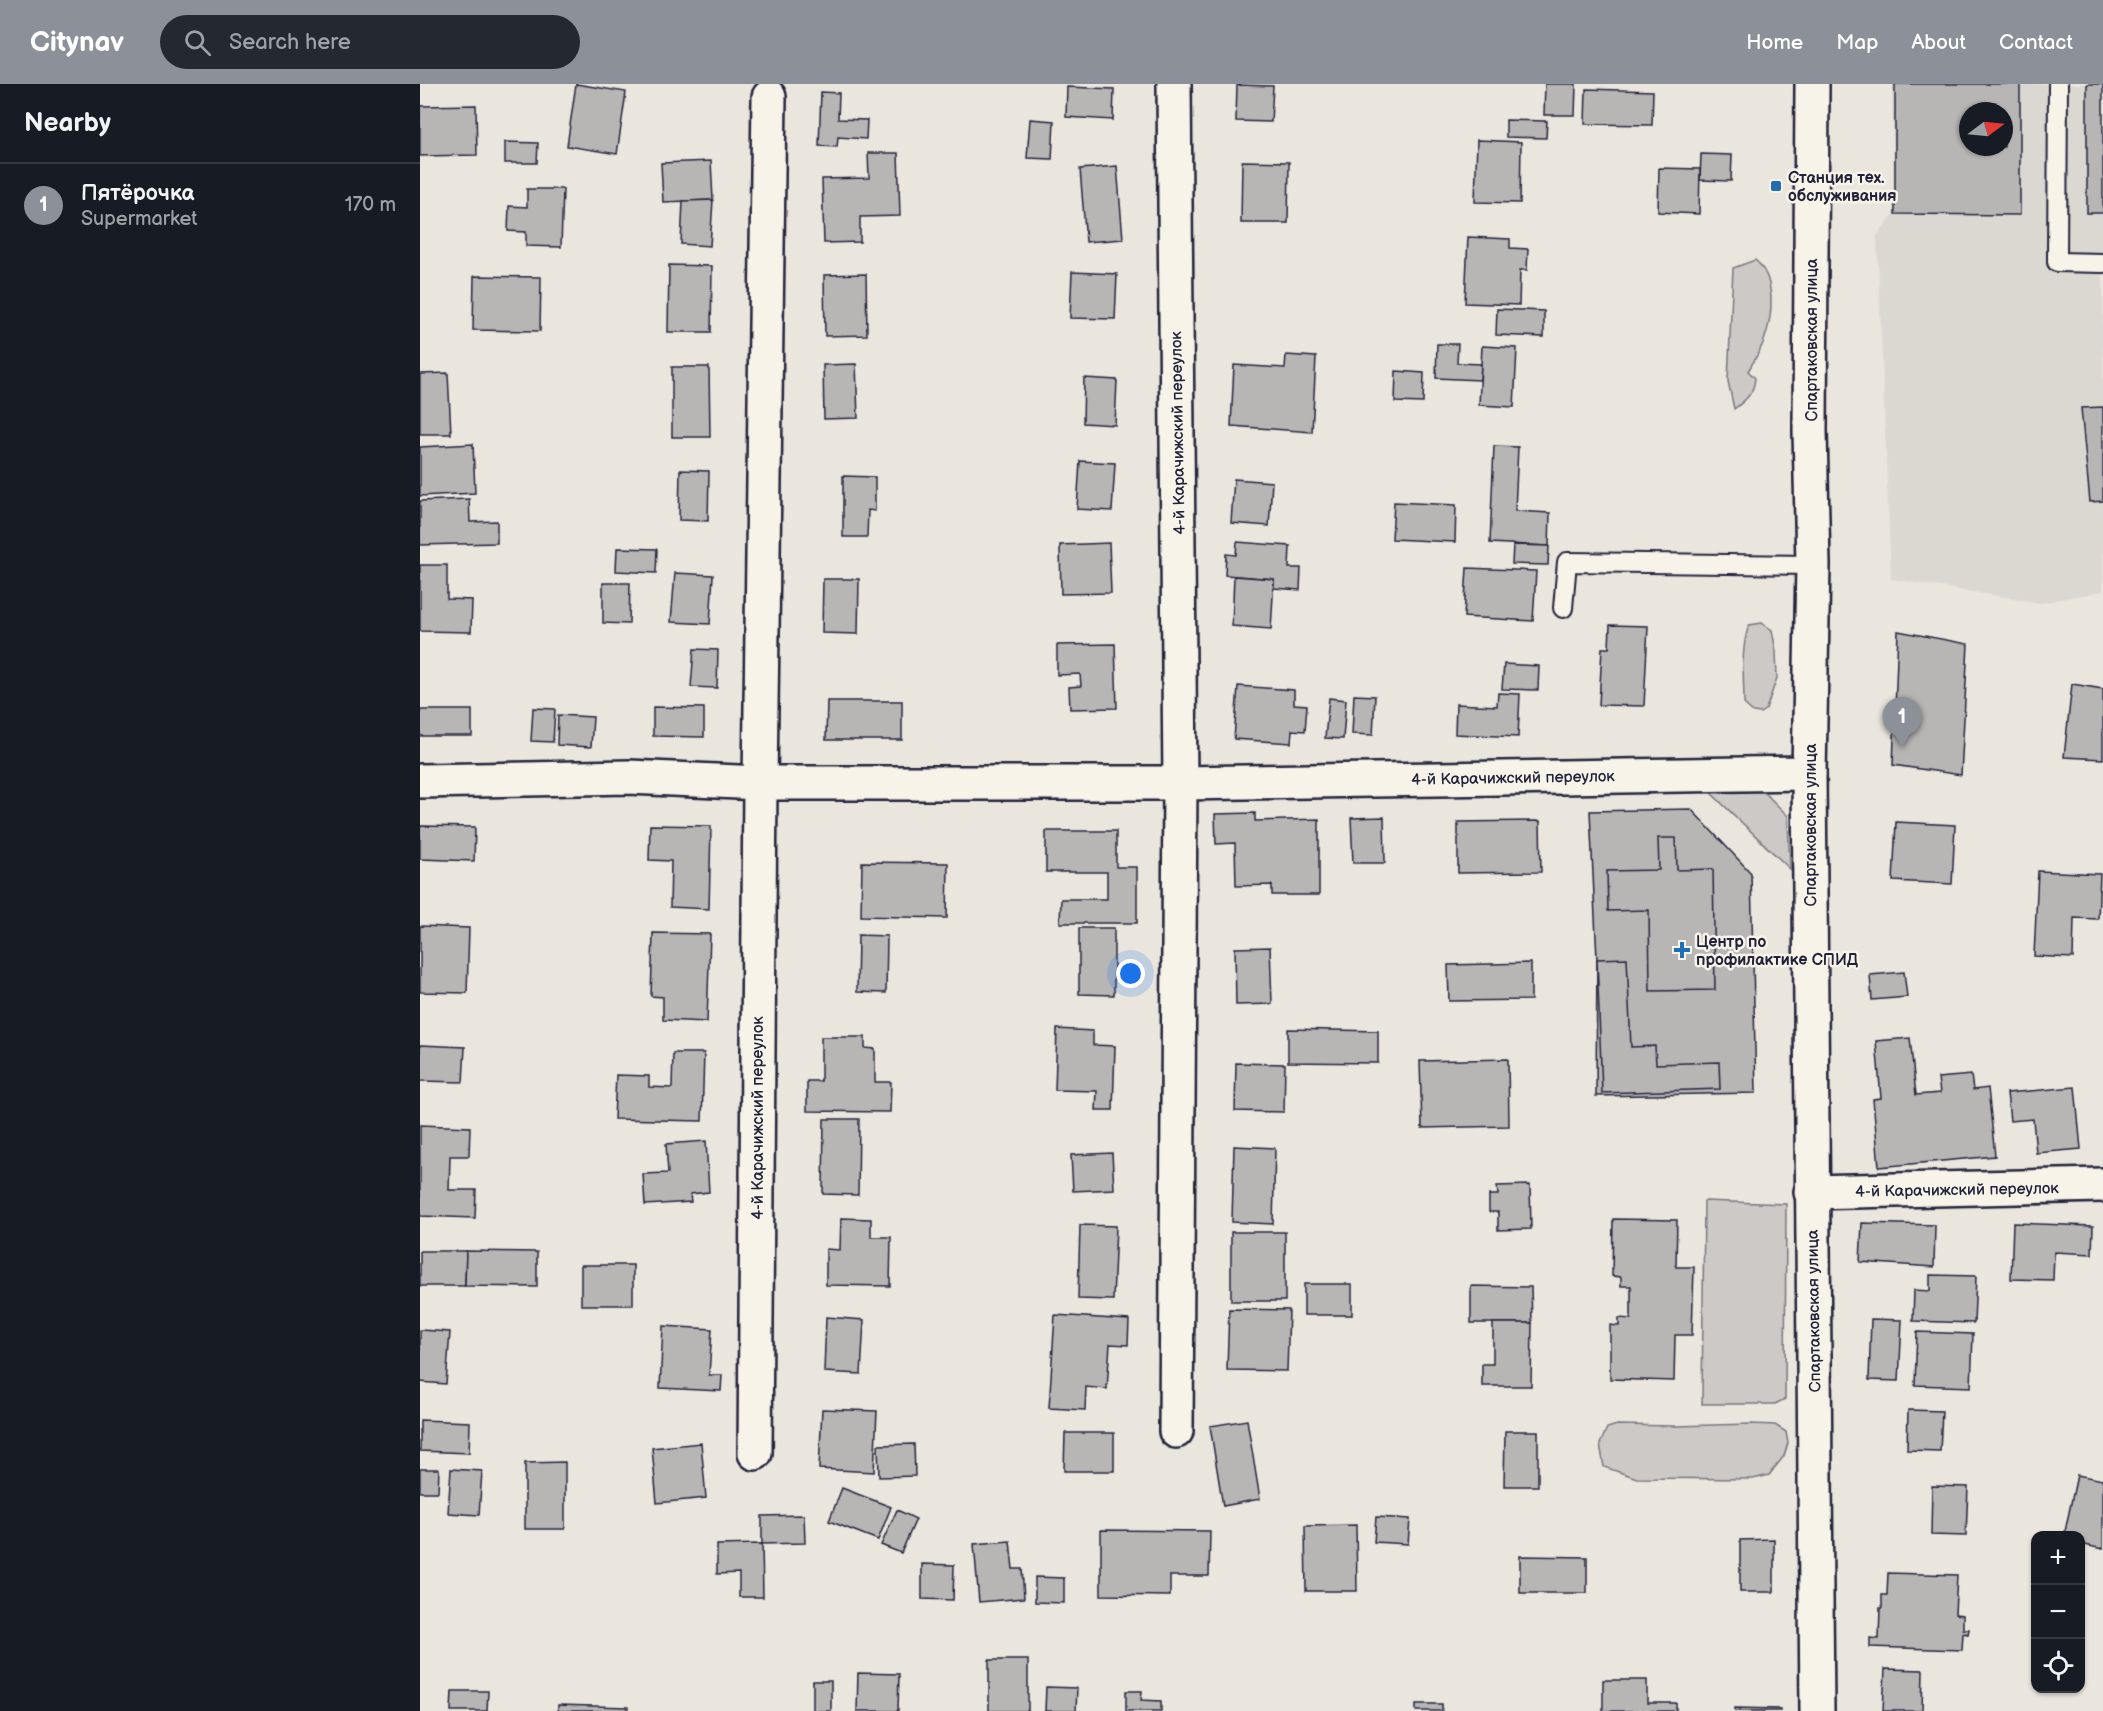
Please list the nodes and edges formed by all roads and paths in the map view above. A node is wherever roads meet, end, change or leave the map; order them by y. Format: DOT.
graph roads {
  1 [pos="1174,84"];
  2 [pos="1812,84"];
  3 [pos="2058,84"];
  4 [pos="769,97"];
  5 [pos="2103,263"];
  6 [pos="1813,564"];
  7 [pos="1563,608"];
  8 [pos="1809,773"];
  9 [pos="420,780"];
  10 [pos="760,783"];
  11 [pos="1180,783"];
  12 [pos="2103,1185"];
  13 [pos="1811,1192"];
  14 [pos="1176,1431"];
  15 [pos="755,1453"];
  16 [pos="1817,1711"];
  1 -- 11 [label="street, 4-й Карачижский переулок"];
  2 -- 6 [label="street, Спартаковская улица"];
  3 -- 5 [label="lane"];
  4 -- 10 [label="street, 4-й Карачижский переулок"];
  6 -- 7 [label="lane"];
  6 -- 8 [label="street, Спартаковская улица"];
  8 -- 11 [label="street, 4-й Карачижский переулок"];
  8 -- 13 [label="street, Спартаковская улица"];
  9 -- 10 [label="street, 4-й Карачижский переулок"];
  10 -- 11 [label="street, 4-й Карачижский переулок"];
  10 -- 15 [label="street, 4-й Карачижский переулок"];
  11 -- 14 [label="street, 4-й Карачижский переулок"];
  12 -- 13 [label="street, 4-й Карачижский переулок"];
  13 -- 16 [label="street, Спартаковская улица"];
}
